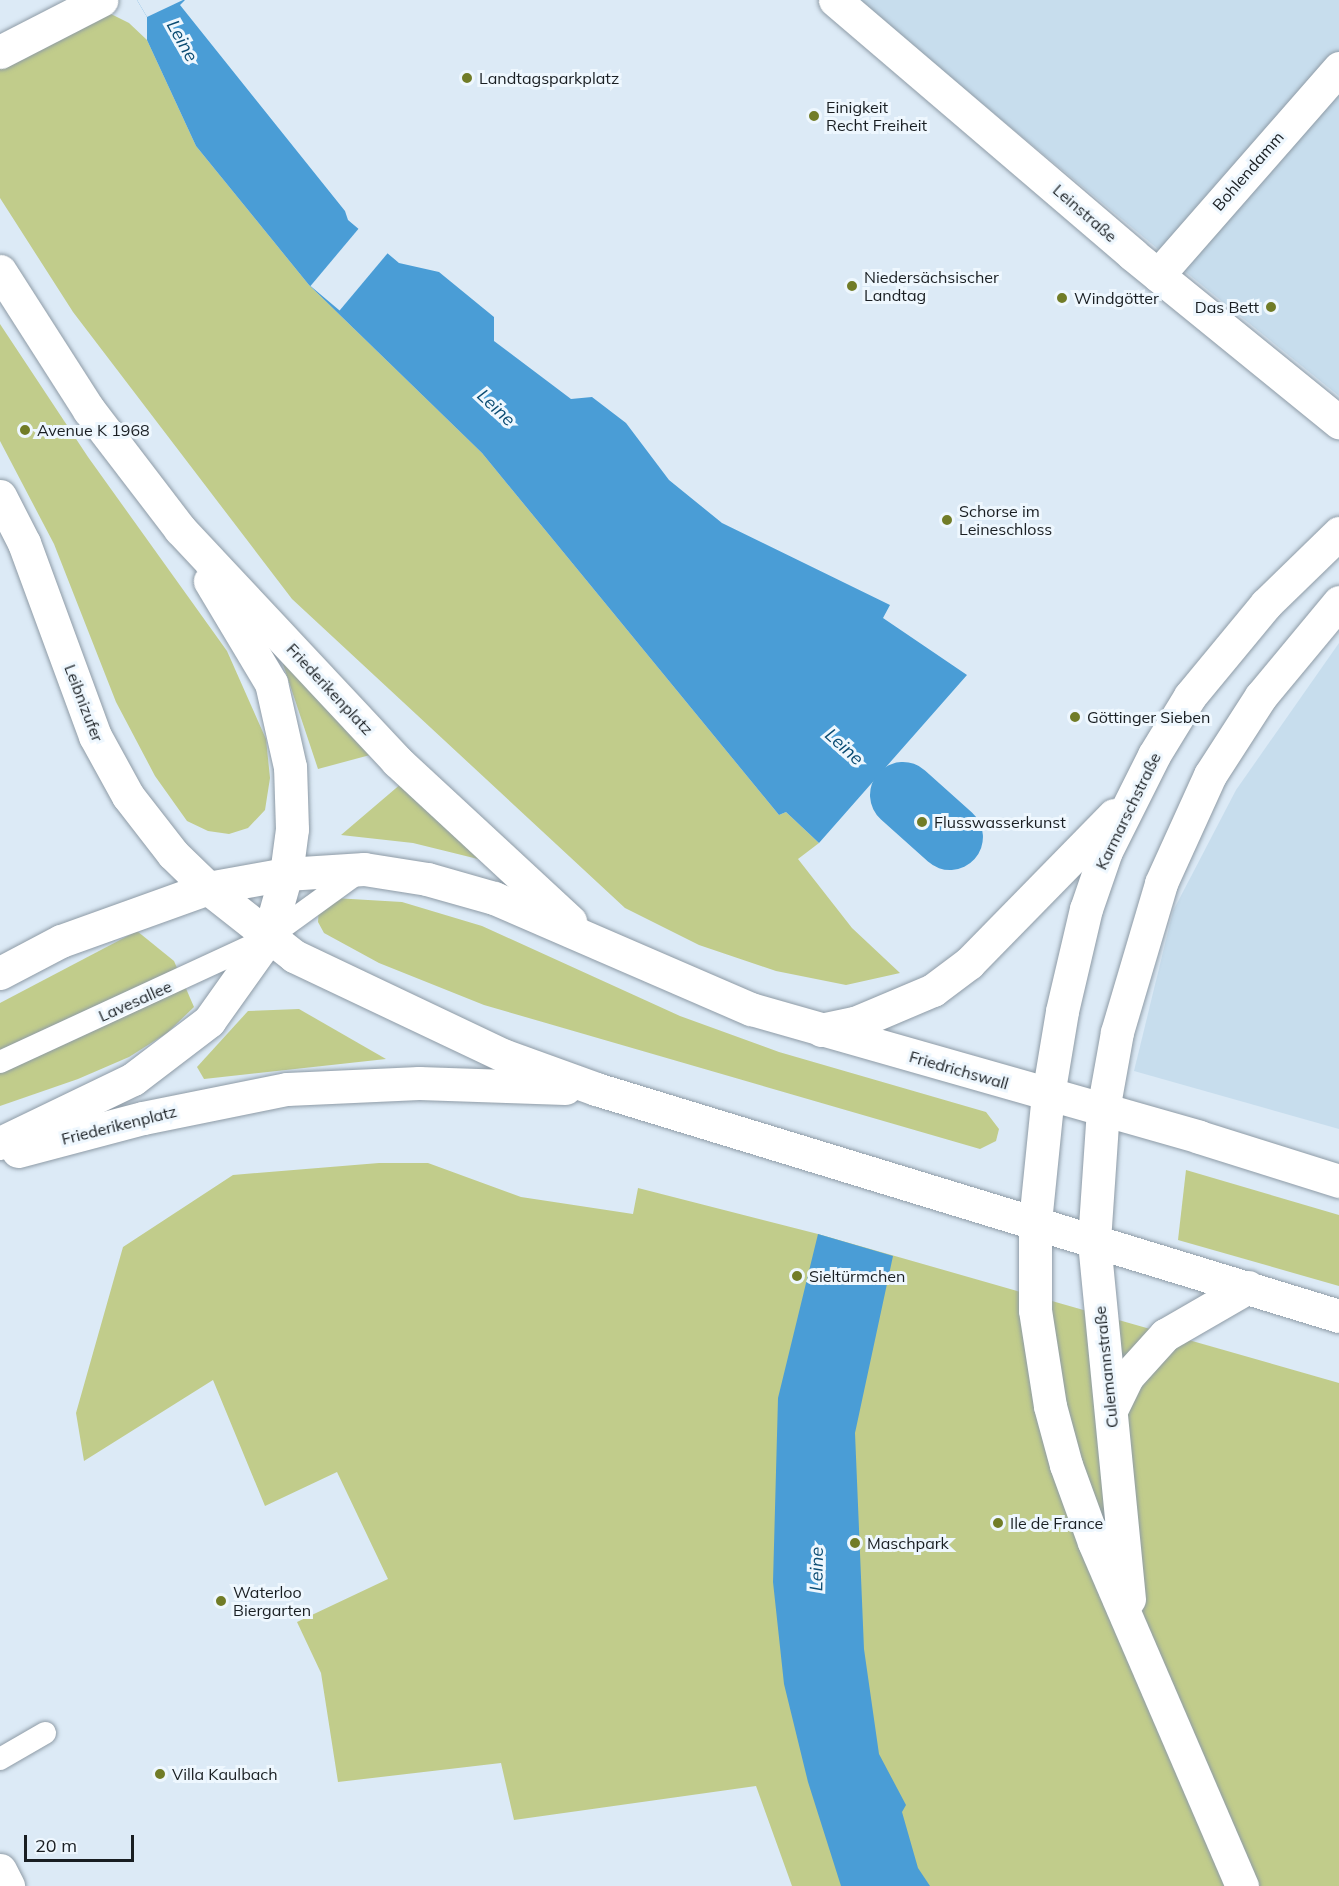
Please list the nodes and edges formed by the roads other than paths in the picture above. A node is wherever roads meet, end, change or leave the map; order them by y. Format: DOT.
graph roads {
  1 [pos="101,0"];
  2 [pos="835,0"];
  3 [pos="0,52"];
  4 [pos="1339,68"];
  5 [pos="0,271"];
  6 [pos="1158,275"];
  7 [pos="1339,422"];
  8 [pos="0,496"];
  9 [pos="180,529"];
  10 [pos="1339,533"];
  11 [pos="1339,602"];
  12 [pos="1134,795"];
  13 [pos="364,869"];
  14 [pos="286,874"];
  15 [pos="208,888"];
  16 [pos="587,937"];
  17 [pos="268,938"];
  18 [pos="0,973"];
  19 [pos="820,1030"];
  20 [pos="0,1062"];
  21 [pos="596,1089"];
  22 [pos="1048,1095"];
  23 [pos="1103,1110"];
  24 [pos="0,1143"];
  25 [pos="0,1155"];
  26 [pos="1339,1181"];
  27 [pos="1035,1222"];
  28 [pos="1094,1241"];
  29 [pos="1248,1287"];
  30 [pos="1339,1316"];
  31 [pos="1112,1408"];
  32 [pos="1132,1624"];
  33 [pos="45,1733"];
  34 [pos="0,1760"];
  35 [pos="0,1870"];
  36 [pos="8,1886"];
  37 [pos="1242,1886"];
  1 -- 3 [label="main road"];
  2 -- 6 [label="main road, Leinstraße"];
  4 -- 6 [label="main road, Bohlendamm"];
  5 -- 9 [label="main road"];
  6 -- 7 [label="main road, Leinstraße"];
  8 -- 15 [label="main road, Leibnizufer"];
  9 -- 14 [label="main road, Friederikenplatz"];
  9 -- 16 [label="main road, Friederikenplatz"];
  10 -- 12 [label="main road, Karmarschstraße"];
  11 -- 23 [label="main road"];
  12 -- 19 [label="main road"];
  12 -- 22 [label="main road, Karmarschstraße"];
  13 -- 14 [label="main road"];
  13 -- 16 [label="main road"];
  13 -- 17 [label="lane, Friederikenplatz"];
  14 -- 15 [label="main road"];
  14 -- 17 [label="main road, Friederikenplatz"];
  15 -- 17 [label="main road"];
  15 -- 18 [label="main road"];
  16 -- 19 [label="main road, Friedrichswall"];
  17 -- 20 [label="lane, Lavesallee"];
  17 -- 21 [label="main road"];
  17 -- 24 [label="main road, Friederikenplatz"];
  19 -- 22 [label="main road, Friedrichswall"];
  21 -- 25 [label="main road, Friederikenplatz"];
  21 -- 27 [label="main road"];
  22 -- 23 [label="main road, Friedrichswall"];
  22 -- 27 [label="main road, Karmarschstraße"];
  23 -- 26 [label="main road, Friedrichswall"];
  23 -- 28 [label="main road, Culemannstraße"];
  27 -- 28 [label="main road"];
  27 -- 32 [label="main road, Culemannstraße"];
  28 -- 29 [label="main road"];
  28 -- 31 [label="main road, Culemannstraße"];
  29 -- 30 [label="main road"];
  29 -- 31 [label="main road"];
  31 -- 32 [label="main road, Culemannstraße"];
  32 -- 37 [label="main road, Culemannstraße"];
  33 -- 34 [label="lane"];
  35 -- 36 [label="main road"];
}
